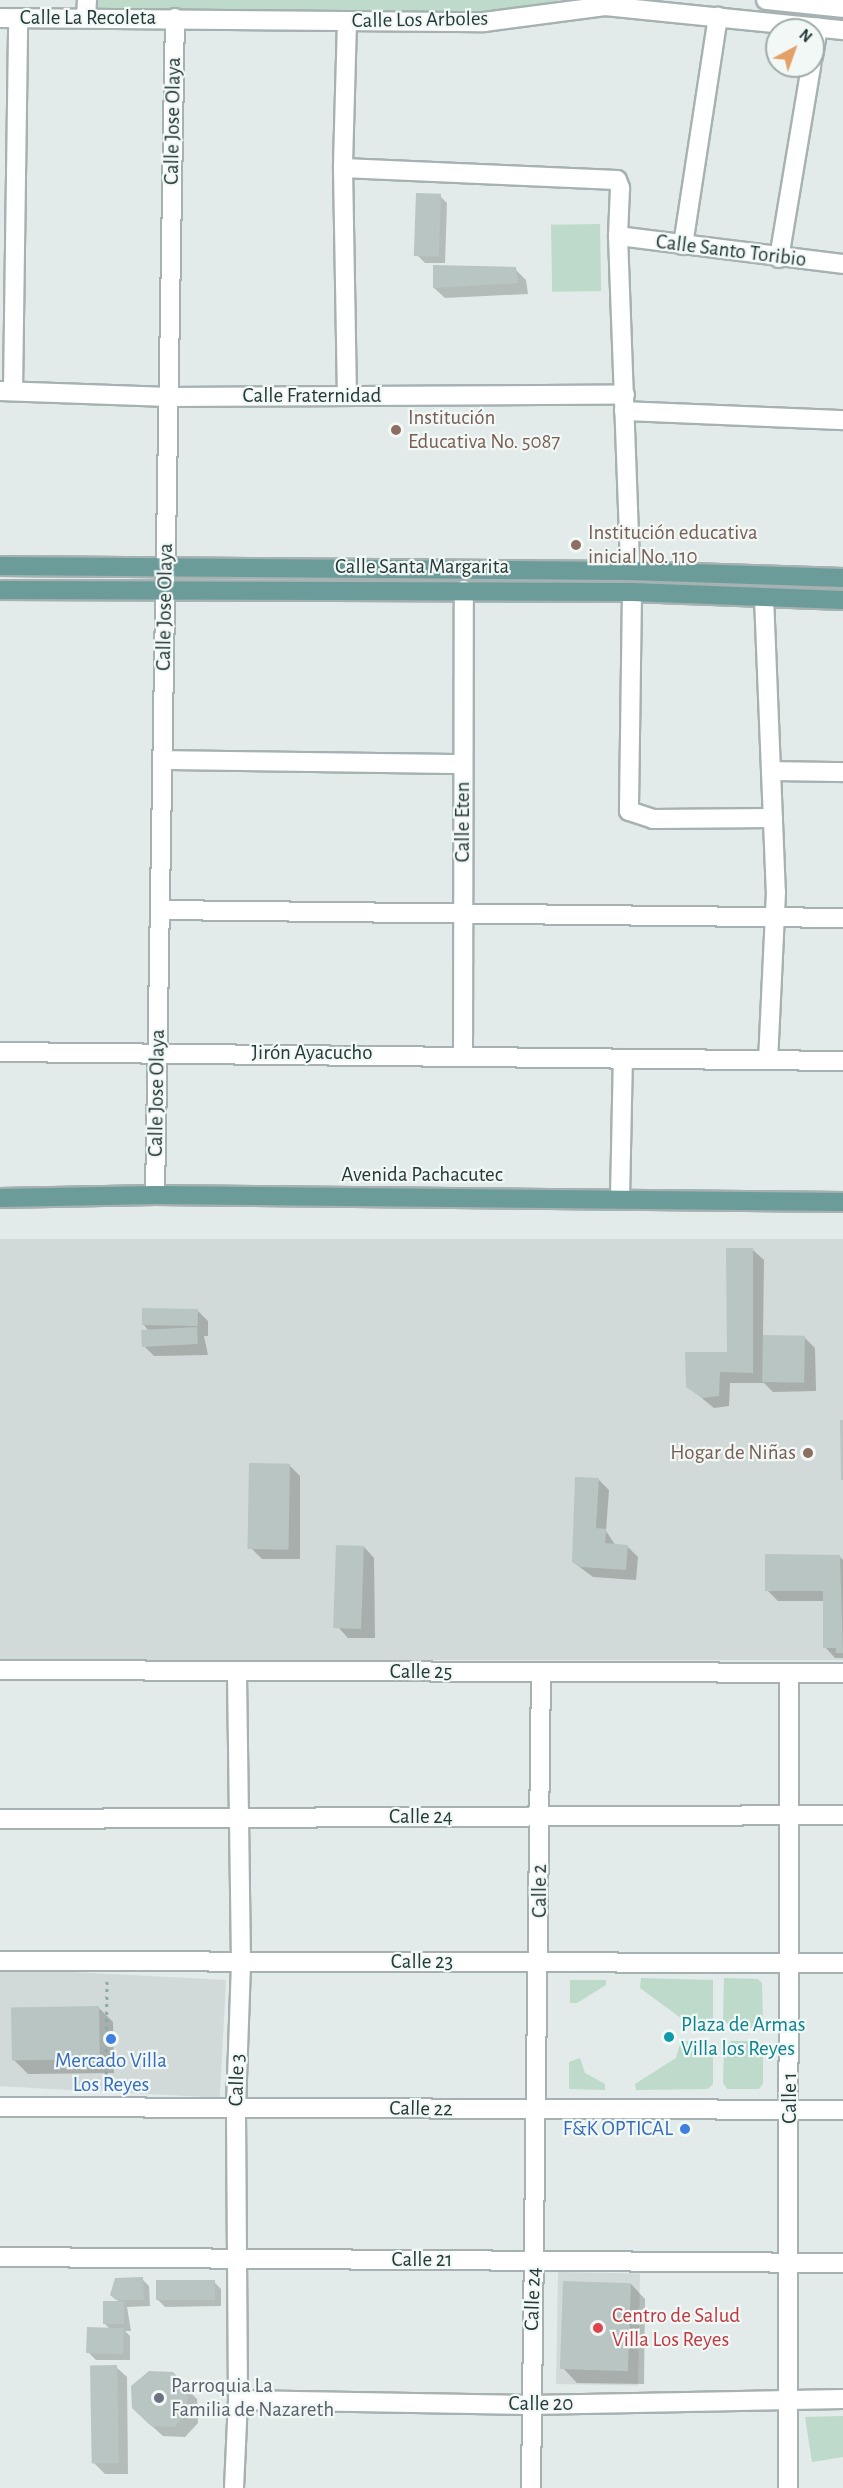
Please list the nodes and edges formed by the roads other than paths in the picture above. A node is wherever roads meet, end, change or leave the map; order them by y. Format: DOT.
graph roads {
  1 [pos="766,0"];
  2 [pos="792,1"];
  3 [pos="649,5"];
  4 [pos="843,8"];
  5 [pos="86,9"];
  6 [pos="718,17"];
  7 [pos="0,18"];
  8 [pos="18,18"];
  9 [pos="175,18"];
  10 [pos="790,18"];
  11 [pos="347,21"];
  12 [pos="765,22"];
  13 [pos="825,28"];
  14 [pos="843,30"];
  15 [pos="809,78"];
  16 [pos="8,160"];
  17 [pos="343,168"];
  18 [pos="618,237"];
  19 [pos="683,245"];
  20 [pos="779,258"];
  21 [pos="843,264"];
  22 [pos="6,391"];
  23 [pos="347,396"];
  24 [pos="169,397"];
  25 [pos="625,403"];
  26 [pos="843,420"];
  27 [pos="0,566"];
  28 [pos="166,568"];
  29 [pos="630,571"];
  30 [pos="843,579"];
  31 [pos="165,588"];
  32 [pos="0,590"];
  33 [pos="464,590"];
  34 [pos="632,592"];
  35 [pos="764,597"];
  36 [pos="843,600"];
  37 [pos="162,760"];
  38 [pos="463,764"];
  39 [pos="771,771"];
  40 [pos="843,772"];
  41 [pos="773,819"];
  42 [pos="160,910"];
  43 [pos="463,911"];
  44 [pos="775,917"];
  45 [pos="843,918"];
  46 [pos="0,1052"];
  47 [pos="158,1053"];
  48 [pos="463,1054"];
  49 [pos="623,1059"];
  50 [pos="768,1060"];
  51 [pos="843,1061"];
  52 [pos="155,1195"];
  53 [pos="0,1198"];
  54 [pos="620,1198"];
  55 [pos="843,1202"];
  56 [pos="0,1670"];
  57 [pos="237,1671"];
  58 [pos="541,1672"];
  59 [pos="789,1673"];
  60 [pos="843,1673"];
  61 [pos="789,1815"];
  62 [pos="843,1815"];
  63 [pos="540,1817"];
  64 [pos="239,1818"];
  65 [pos="0,1819"];
  66 [pos="0,1961"];
  67 [pos="241,1962"];
  68 [pos="539,1962"];
  69 [pos="790,1963"];
  70 [pos="843,1963"];
  71 [pos="0,2106"];
  72 [pos="236,2107"];
  73 [pos="538,2110"];
  74 [pos="790,2110"];
  75 [pos="843,2110"];
  76 [pos="0,2257"];
  77 [pos="238,2259"];
  78 [pos="534,2261"];
  79 [pos="790,2263"];
  80 [pos="843,2263"];
  81 [pos="843,2398"];
  82 [pos="790,2399"];
  83 [pos="238,2400"];
  84 [pos="530,2405"];
  85 [pos="234,2488"];
  86 [pos="531,2488"];
  87 [pos="788,2488"];
  1 -- 2 [label="street"];
  2 -- 4 [label="street"];
  2 -- 10 [label="street"];
  3 -- 6 [label="street, Calle Los Arboles"];
  3 -- 11 [label="street, Calle Los Arboles"];
  5 -- 8 [label="street, Calle La Recoleta"];
  5 -- 9 [label="street, Calle La Recoleta"];
  6 -- 12 [label="street, Calle Los Arboles"];
  6 -- 19 [label="street"];
  7 -- 8 [label="street, Calle La Recoleta"];
  8 -- 16 [label="street"];
  9 -- 11 [label="street, Calle Los Arboles"];
  9 -- 24 [label="street, Calle Jose Olaya"];
  11 -- 17 [label="street"];
  13 -- 14 [label="street, Calle Los Arboles"];
  15 -- 20 [label="street"];
  16 -- 22 [label="street"];
  17 -- 18 [label="street"];
  17 -- 23 [label="street"];
  18 -- 19 [label="street, Calle Santo Toribio"];
  18 -- 25 [label="street"];
  19 -- 20 [label="street, Calle Santo Toribio"];
  20 -- 21 [label="street, Calle Santo Toribio"];
  22 -- 24 [label="street, Calle Fraternidad"];
  23 -- 24 [label="street, Calle Fraternidad"];
  23 -- 25 [label="street, Calle Fraternidad"];
  24 -- 28 [label="street, Calle Jose Olaya"];
  25 -- 26 [label="street, Calle Fraternidad"];
  25 -- 29 [label="street"];
  27 -- 28 [label="main road, Calle Santa Margarita"];
  28 -- 29 [label="main road, Calle Santa Margarita"];
  28 -- 31 [label="street, Calle Jose Olaya"];
  29 -- 30 [label="main road, Calle Santa Margarita"];
  31 -- 32 [label="main road, Calle Santa Margarita"];
  31 -- 33 [label="main road, Calle Santa Margarita"];
  31 -- 37 [label="street, Calle Jose Olaya"];
  33 -- 34 [label="main road, Calle Santa Margarita"];
  33 -- 38 [label="street, Calle Eten"];
  34 -- 35 [label="main road, Calle Santa Margarita"];
  34 -- 41 [label="street"];
  35 -- 36 [label="main road, Calle Santa Margarita"];
  35 -- 39 [label="street"];
  37 -- 38 [label="street"];
  37 -- 42 [label="street, Calle Jose Olaya"];
  38 -- 43 [label="street, Calle Eten"];
  39 -- 40 [label="street"];
  39 -- 41 [label="street"];
  41 -- 44 [label="street"];
  42 -- 43 [label="street"];
  42 -- 47 [label="street, Calle Jose Olaya"];
  43 -- 44 [label="street"];
  43 -- 48 [label="street, Calle Eten"];
  44 -- 45 [label="street"];
  44 -- 50 [label="street"];
  46 -- 47 [label="street, Jirón Ayacucho"];
  47 -- 48 [label="street, Jirón Ayacucho"];
  47 -- 52 [label="street, Calle Jose Olaya"];
  48 -- 49 [label="street, Jirón Ayacucho"];
  49 -- 50 [label="street, Jirón Ayacucho"];
  49 -- 54 [label="street"];
  50 -- 51 [label="street, Jirón Ayacucho"];
  52 -- 53 [label="main road, Avenida Pachacutec"];
  52 -- 54 [label="main road, Avenida Pachacutec"];
  54 -- 55 [label="main road, Avenida Pachacutec"];
  56 -- 57 [label="street, Calle 25"];
  57 -- 58 [label="street, Calle 25"];
  57 -- 64 [label="street, Calle 3"];
  58 -- 59 [label="street, Calle 25"];
  58 -- 63 [label="street, Calle 2"];
  59 -- 60 [label="street, Calle 25"];
  59 -- 61 [label="street, Calle 1"];
  61 -- 62 [label="street, Calle 24"];
  61 -- 63 [label="street, Calle 24"];
  61 -- 69 [label="street, Calle 1"];
  63 -- 64 [label="street, Calle 24"];
  63 -- 68 [label="street, Calle 2"];
  64 -- 65 [label="street, Calle 24"];
  64 -- 67 [label="street, Calle 3"];
  66 -- 67 [label="street, Calle 23"];
  67 -- 68 [label="street, Calle 23"];
  67 -- 72 [label="street, Calle 3"];
  68 -- 69 [label="street, Calle 23"];
  68 -- 73 [label="street, Calle 2"];
  69 -- 70 [label="street, Calle 23"];
  69 -- 74 [label="street, Calle 1"];
  71 -- 72 [label="street, Calle 22"];
  72 -- 73 [label="street, Calle 22"];
  72 -- 77 [label="street, Calle 3"];
  73 -- 74 [label="street, Calle 22"];
  73 -- 78 [label="street, Calle 24"];
  74 -- 75 [label="street, Calle 22"];
  74 -- 79 [label="street, Calle 1"];
  76 -- 77 [label="street, Calle 21"];
  77 -- 78 [label="street, Calle 21"];
  77 -- 83 [label="street, Calle 3"];
  78 -- 79 [label="street, Calle 21"];
  78 -- 84 [label="street, Calle 24"];
  79 -- 80 [label="street, Calle 21"];
  79 -- 82 [label="street, Calle 1"];
  81 -- 82 [label="street, Calle 20"];
  82 -- 84 [label="street, Calle 20"];
  82 -- 87 [label="street, Calle 1"];
  83 -- 84 [label="street, Calle 20"];
  83 -- 85 [label="street, Calle 3"];
  84 -- 86 [label="street, Calle 24"];
}
